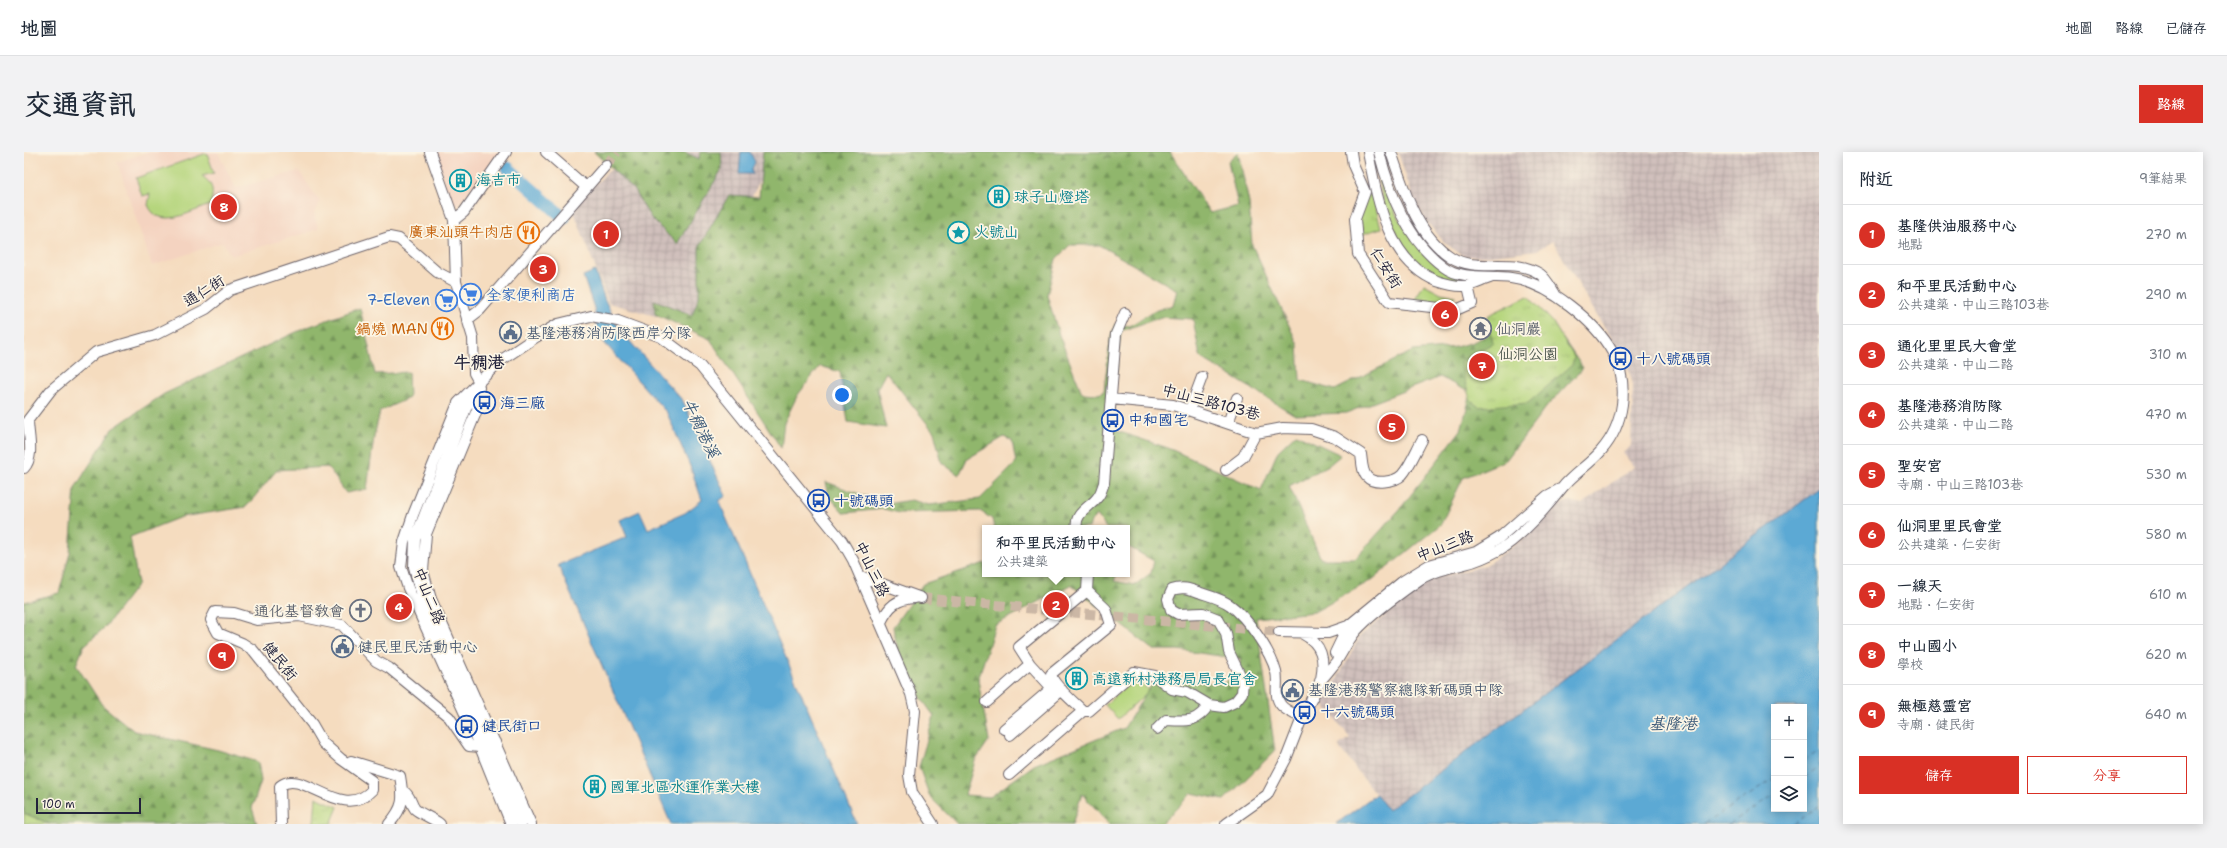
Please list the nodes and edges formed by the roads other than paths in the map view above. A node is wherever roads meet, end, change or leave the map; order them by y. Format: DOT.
graph roads {
  1 [pos="430,152"];
  2 [pos="506,152"];
  3 [pos="546,152"];
  4 [pos="1351,152"];
  5 [pos="1368,152"];
  6 [pos="1379,152"];
  7 [pos="1391,152"];
  8 [pos="606,165"];
  9 [pos="586,187"];
  10 [pos="454,220"];
  11 [pos="1494,277"];
  12 [pos="456,282"];
  13 [pos="1468,286"];
  14 [pos="1556,295"];
  15 [pos="1125,313"];
  16 [pos="591,316"];
  17 [pos="467,320"];
  18 [pos="1202,377"];
  19 [pos="480,382"];
  20 [pos="1237,398"];
  21 [pos="1111,399"];
  22 [pos="1190,409"];
  23 [pos="1228,423"];
  24 [pos="1256,433"];
  25 [pos="1422,440"];
  26 [pos="24,468"];
  27 [pos="1226,470"];
  28 [pos="1563,487"];
  29 [pos="1076,525"];
  30 [pos="860,576"];
  31 [pos="1088,577"];
  32 [pos="1087,591"];
  33 [pos="881,622"];
  34 [pos="1348,626"];
  35 [pos="1279,632"];
  36 [pos="1303,634"];
  37 [pos="1030,664"];
  38 [pos="1320,681"];
  39 [pos="1062,690"];
  40 [pos="987,702"];
  41 [pos="1209,705"];
  42 [pos="1083,711"];
  43 [pos="1302,718"];
  44 [pos="1157,729"];
  45 [pos="488,745"];
  46 [pos="341,759"];
  47 [pos="1009,775"];
  48 [pos="403,791"];
  49 [pos="281,824"];
  50 [pos="389,824"];
  51 [pos="440,824"];
  52 [pos="511,824"];
  53 [pos="522,824"];
  54 [pos="531,824"];
  55 [pos="933,824"];
  56 [pos="1226,824"];
  1 -- 10 [label="street"];
  2 -- 10 [label="street"];
  3 -- 9 [label="street"];
  4 -- 13 [label="street, 仁安街"];
  5 -- 13 [label="street"];
  6 -- 11 [label="street, 中山三路"];
  7 -- 14 [label="street"];
  8 -- 9 [label="street"];
  9 -- 17 [label="street"];
  10 -- 12 [label="street"];
  11 -- 13 [label="street"];
  11 -- 14 [label="street, 中山三路"];
  12 -- 17 [label="street"];
  12 -- 26 [label="street, 通仁街"];
  14 -- 28 [label="street, 中山三路"];
  15 -- 21 [label="street"];
  16 -- 19 [label="street, 中山二路"];
  16 -- 30 [label="street, 中山三路"];
  17 -- 19 [label="street"];
  18 -- 22 [label="street"];
  19 -- 45 [label="street, 中山二路"];
  19 -- 45 [label="street, 中山二路"];
  20 -- 23 [label="street"];
  21 -- 22 [label="street, 中山三路103巷"];
  21 -- 29 [label="street"];
  22 -- 23 [label="street, 中山三路103巷"];
  23 -- 24 [label="street, 中山三路103巷"];
  24 -- 25 [label="street, 中山三路103巷"];
  24 -- 27 [label="street"];
  28 -- 34 [label="street, 中山三路"];
  28 -- 38 [label="street, 中山三路"];
  30 -- 33 [label="street, 中山三路"];
  30 -- 33 [label="street"];
  31 -- 32 [label="street"];
  32 -- 37 [label="street"];
  32 -- 39 [label="street"];
  33 -- 55 [label="street, 中山三路"];
  34 -- 36 [label="street"];
  34 -- 38 [label="street, 中山三路"];
  35 -- 36 [label="street"];
  36 -- 38 [label="street"];
  37 -- 39 [label="street"];
  37 -- 40 [label="street"];
  38 -- 43 [label="street, 中山三路"];
  39 -- 42 [label="street"];
  41 -- 42 [label="street"];
  41 -- 43 [label="street"];
  41 -- 44 [label="street"];
  42 -- 47 [label="street"];
  43 -- 56 [label="street, 中山三路"];
  45 -- 46 [label="street, 健民街"];
  45 -- 52 [label="street, 中山二路"];
  45 -- 53 [label="street, 中山二路"];
  45 -- 54 [label="street"];
  46 -- 48 [label="street"];
  46 -- 49 [label="street, 健民街"];
  48 -- 50 [label="street"];
  48 -- 51 [label="street"];
}
